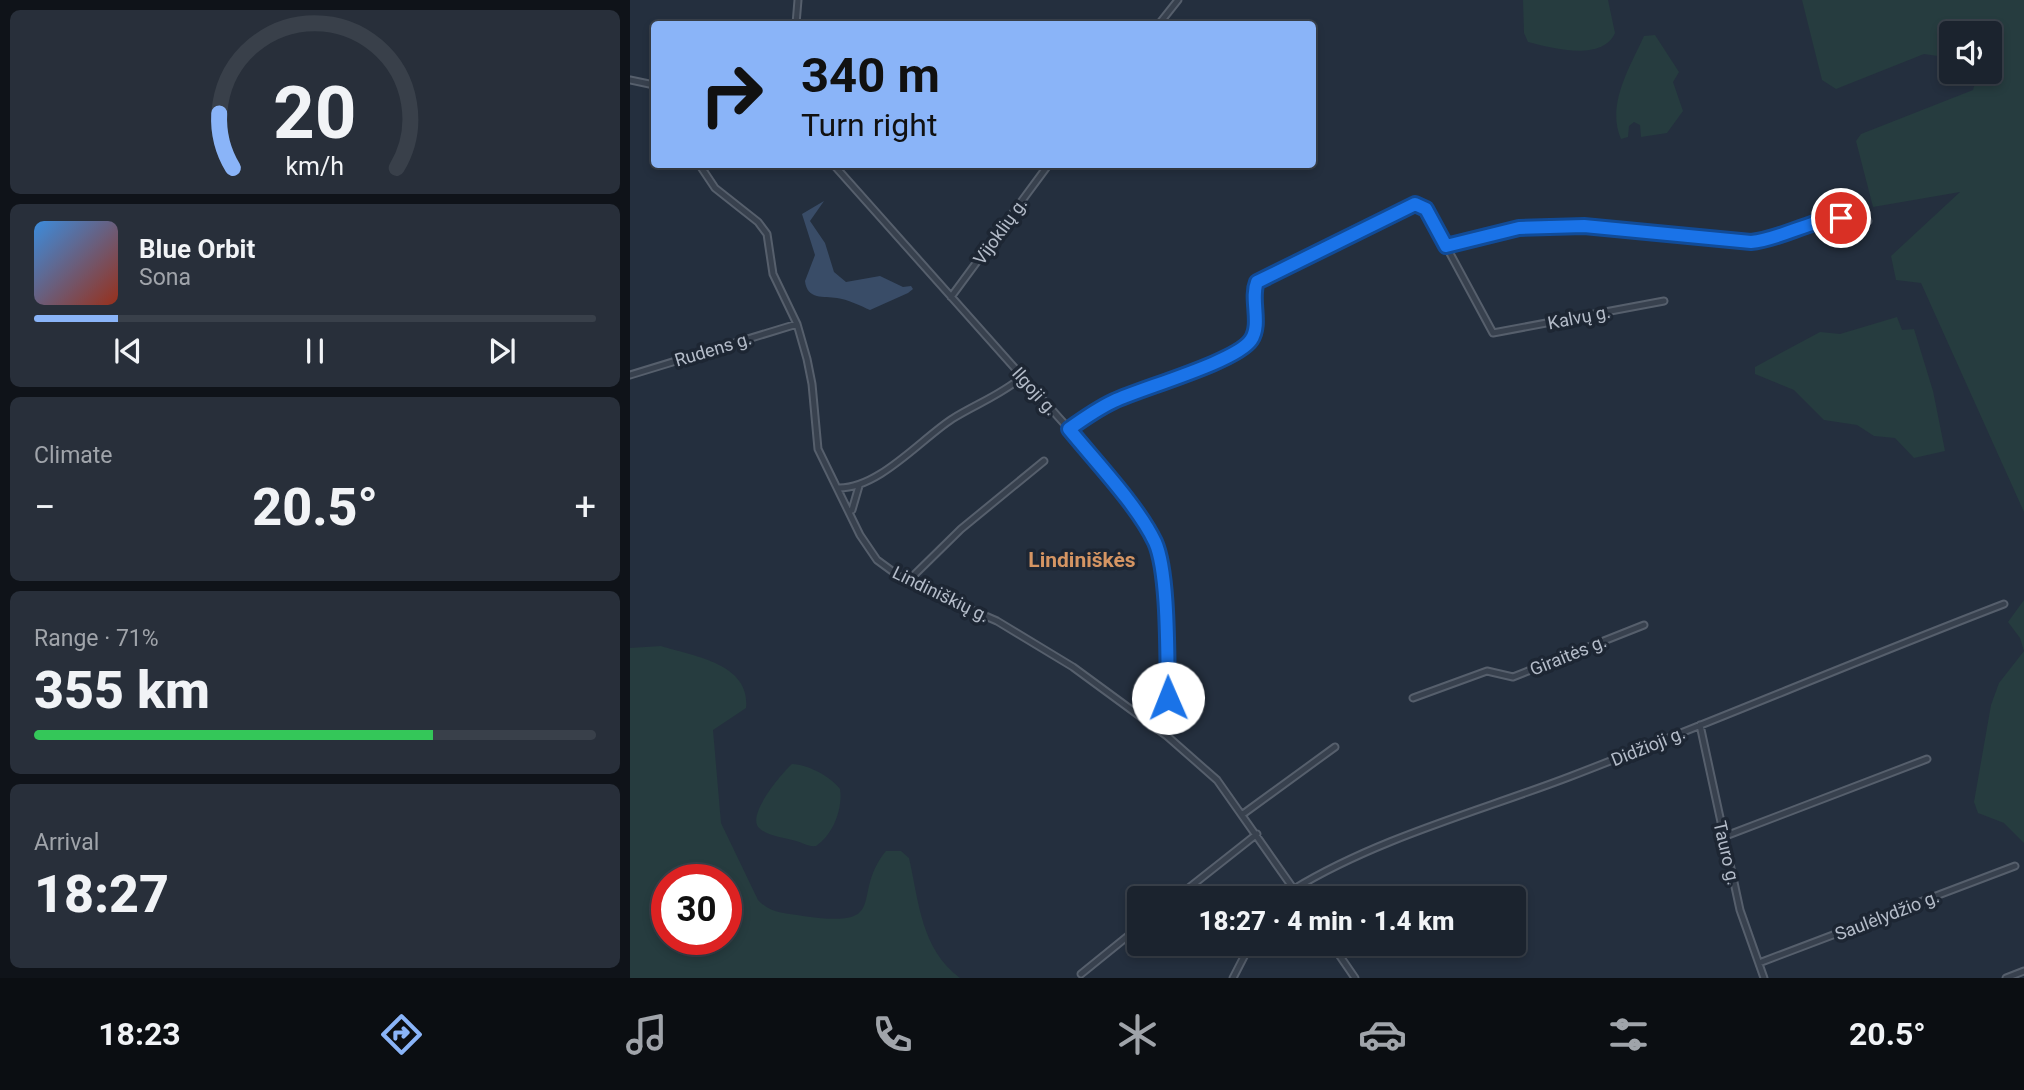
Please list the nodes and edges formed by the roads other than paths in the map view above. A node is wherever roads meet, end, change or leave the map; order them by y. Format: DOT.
graph roads {
  1 [pos="799,0"];
  2 [pos="1178,0"];
  3 [pos="796,21"];
  4 [pos="1161,21"];
  5 [pos="630,80"];
  6 [pos="651,84"];
  7 [pos="702,168"];
  8 [pos="837,168"];
  9 [pos="1046,168"];
  10 [pos="1868,221"];
  11 [pos="1446,246"];
  12 [pos="951,297"];
  13 [pos="1664,301"];
  14 [pos="797,324"];
  15 [pos="630,375"];
  16 [pos="1022,377"];
  17 [pos="1069,429"];
  18 [pos="1044,461"];
  19 [pos="859,486"];
  20 [pos="838,488"];
  21 [pos="852,513"];
  22 [pos="907,582"];
  23 [pos="2004,604"];
  24 [pos="1644,625"];
  25 [pos="1413,698"];
  26 [pos="1700,725"];
  27 [pos="1167,736"];
  28 [pos="1335,747"];
  29 [pos="1927,759"];
  30 [pos="1243,814"];
  31 [pos="1257,834"];
  32 [pos="1723,837"];
  33 [pos="2015,866"];
  34 [pos="1190,886"];
  35 [pos="1292,886"];
  36 [pos="1299,886"];
  37 [pos="1127,937"];
  38 [pos="1244,956"];
  39 [pos="1340,956"];
  40 [pos="1759,963"];
  41 [pos="2024,971"];
  42 [pos="1082,974"];
  43 [pos="1233,978"];
  44 [pos="1355,978"];
  45 [pos="1764,978"];
  46 [pos="2007,978"];
  1 -- 3 [label="street"];
  2 -- 4 [label="street"];
  5 -- 6 [label="street"];
  7 -- 14 [label="street, Lindiniškių g."];
  8 -- 12 [label="street, Ilgoji g."];
  9 -- 12 [label="street, Vijoklių g."];
  10 -- 11 [label="street"];
  11 -- 13 [label="street, Kalvų g."];
  11 -- 17 [label="street"];
  12 -- 16 [label="street, Ilgoji g."];
  14 -- 15 [label="street, Rudens g."];
  14 -- 20 [label="street, Lindiniškių g."];
  16 -- 17 [label="street, Ilgoji g."];
  16 -- 19 [label="street"];
  17 -- 27 [label="street, Ilgoji g."];
  18 -- 22 [label="street"];
  19 -- 20 [label="street"];
  19 -- 21 [label="street"];
  20 -- 21 [label="street, Lindiniškių g."];
  21 -- 22 [label="street, Lindiniškių g."];
  22 -- 27 [label="street, Lindiniškių g."];
  23 -- 26 [label="street, Didžioji g."];
  24 -- 25 [label="street, Giraitės g."];
  26 -- 32 [label="street, Tauro g."];
  26 -- 36 [label="street, Didžioji g."];
  27 -- 30 [label="street, Lindiniškių g."];
  28 -- 30 [label="street"];
  29 -- 32 [label="street"];
  30 -- 31 [label="street, Lindiniškių g."];
  31 -- 34 [label="street"];
  31 -- 35 [label="street, Lindiniškių g."];
  32 -- 40 [label="street, Tauro g."];
  33 -- 40 [label="street, Saulėlydžio g."];
  37 -- 42 [label="street"];
  38 -- 43 [label="street"];
  39 -- 44 [label="street"];
  40 -- 45 [label="street, Tauro g."];
  41 -- 46 [label="street"];
}
